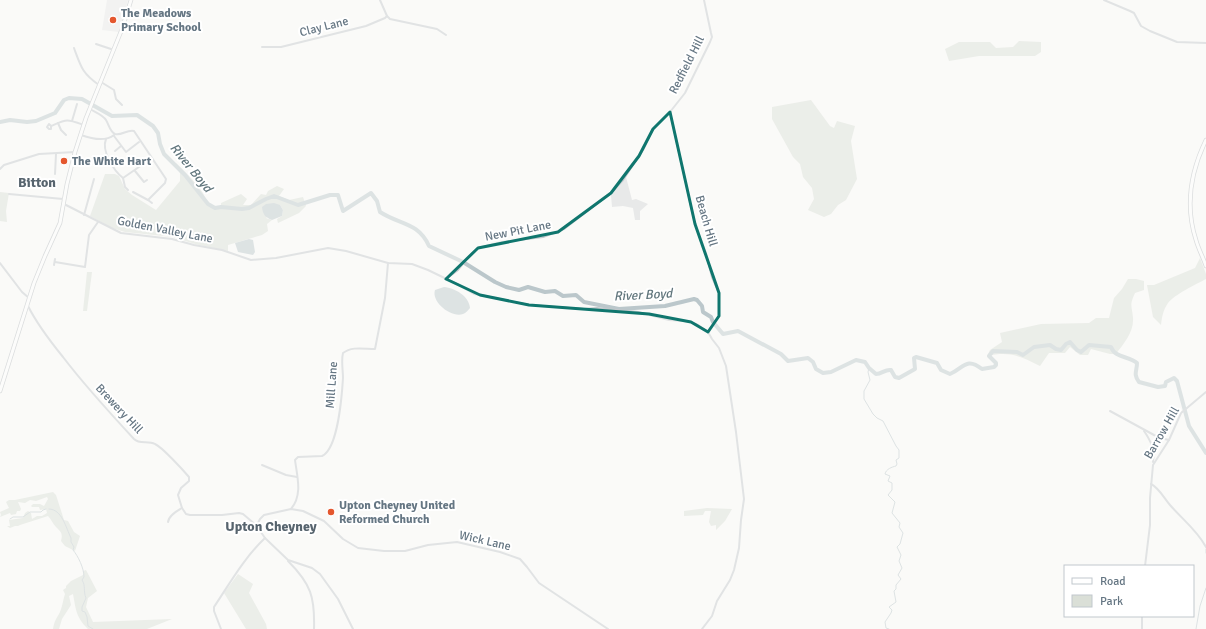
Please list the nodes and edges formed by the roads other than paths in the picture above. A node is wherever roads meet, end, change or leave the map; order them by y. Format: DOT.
graph roads {
  1 [pos="131,0"];
  2 [pos="380,0"];
  3 [pos="704,0"];
  4 [pos="1104,0"];
  5 [pos="387,16"];
  6 [pos="446,36"];
  7 [pos="1206,43"];
  8 [pos="96,44"];
  9 [pos="262,47"];
  10 [pos="74,48"];
  11 [pos="114,50"];
  12 [pos="100,84"];
  13 [pos="77,104"];
  14 [pos="122,105"];
  15 [pos="90,108"];
  16 [pos="670,112"];
  17 [pos="72,121"];
  18 [pos="58,123"];
  19 [pos="84,125"];
  20 [pos="51,126"];
  21 [pos="66,135"];
  22 [pos="81,135"];
  23 [pos="114,135"];
  24 [pos="106,139"];
  25 [pos="1206,140"];
  26 [pos="139,142"];
  27 [pos="121,146"];
  28 [pos="75,152"];
  29 [pos="115,152"];
  30 [pos="56,154"];
  31 [pos="152,158"];
  32 [pos="0,169"];
  33 [pos="135,171"];
  34 [pos="55,174"];
  35 [pos="123,178"];
  36 [pos="94,179"];
  37 [pos="147,180"];
  38 [pos="128,190"];
  39 [pos="133,192"];
  40 [pos="9,194"];
  41 [pos="63,199"];
  42 [pos="148,200"];
  43 [pos="152,203"];
  44 [pos="63,205"];
  45 [pos="84,215"];
  46 [pos="98,222"];
  47 [pos="55,259"];
  48 [pos="0,263"];
  49 [pos="388,263"];
  50 [pos="1206,266"];
  51 [pos="446,279"];
  52 [pos="29,298"];
  53 [pos="27,305"];
  54 [pos="708,332"];
  55 [pos="0,391"];
  56 [pos="1206,392"];
  57 [pos="1110,411"];
  58 [pos="1143,429"];
  59 [pos="1169,440"];
  60 [pos="262,465"];
  61 [pos="1152,467"];
  62 [pos="297,477"];
  63 [pos="1152,484"];
  64 [pos="182,508"];
  65 [pos="291,509"];
  66 [pos="168,522"];
  67 [pos="256,525"];
  68 [pos="265,538"];
  69 [pos="1206,547"];
  70 [pos="288,560"];
  71 [pos="1145,565"];
  72 [pos="1142,617"];
  73 [pos="221,629"];
  74 [pos="314,629"];
  75 [pos="353,629"];
  76 [pos="608,629"];
  77 [pos="702,629"];
  78 [pos="1142,629"];
  1 -- 11 [label="main road"];
  2 -- 5 [label="street"];
  3 -- 16 [label="street, Redfield Hill"];
  4 -- 7 [label="street"];
  5 -- 6 [label="street"];
  5 -- 9 [label="street, Clay Lane"];
  8 -- 11 [label="street"];
  10 -- 12 [label="street"];
  11 -- 12 [label="main road"];
  12 -- 14 [label="street"];
  12 -- 15 [label="main road"];
  13 -- 17 [label="street"];
  15 -- 19 [label="main road"];
  15 -- 23 [label="street"];
  16 -- 51 [label="street, New Pit Lane"];
  16 -- 54 [label="street, Beach Hill"];
  17 -- 18 [label="street"];
  17 -- 19 [label="street"];
  18 -- 20 [label="street"];
  18 -- 21 [label="street"];
  19 -- 22 [label="main road"];
  22 -- 24 [label="street"];
  22 -- 28 [label="main road"];
  23 -- 24 [label="street"];
  23 -- 27 [label="street"];
  23 -- 31 [label="street"];
  24 -- 35 [label="street"];
  25 -- 50 [label="main road"];
  26 -- 27 [label="street"];
  27 -- 29 [label="street"];
  28 -- 30 [label="street"];
  28 -- 41 [label="main road"];
  30 -- 32 [label="street"];
  30 -- 34 [label="street"];
  31 -- 33 [label="street"];
  31 -- 42 [label="street"];
  33 -- 35 [label="street"];
  33 -- 37 [label="street"];
  35 -- 38 [label="street"];
  36 -- 45 [label="street"];
  39 -- 42 [label="street"];
  40 -- 41 [label="street"];
  41 -- 44 [label="main road"];
  42 -- 43 [label="street"];
  44 -- 45 [label="street, Golden Valley Lane"];
  44 -- 52 [label="main road"];
  45 -- 46 [label="street, Golden Valley Lane"];
  46 -- 47 [label="street"];
  46 -- 49 [label="street, Golden Valley Lane"];
  48 -- 52 [label="street"];
  49 -- 51 [label="street, Golden Valley Lane"];
  49 -- 62 [label="street, Mill Lane"];
  51 -- 54 [label="street, Golden Valley Lane"];
  52 -- 53 [label="main road"];
  53 -- 55 [label="main road"];
  53 -- 64 [label="street, Brewery Hill"];
  54 -- 77 [label="street"];
  56 -- 59 [label="street, Barrow Hill"];
  57 -- 58 [label="street"];
  58 -- 59 [label="street"];
  58 -- 61 [label="street"];
  59 -- 61 [label="street, Barrow Hill"];
  60 -- 62 [label="street"];
  61 -- 63 [label="street"];
  62 -- 65 [label="street, Mill Lane"];
  63 -- 69 [label="street"];
  63 -- 71 [label="street"];
  64 -- 66 [label="street"];
  64 -- 67 [label="street"];
  65 -- 67 [label="street, Wick Lane"];
  65 -- 76 [label="street, Wick Lane"];
  67 -- 68 [label="street"];
  68 -- 70 [label="street"];
  68 -- 73 [label="street"];
  70 -- 74 [label="street"];
  70 -- 75 [label="street"];
  72 -- 78 [label="street"];
}
